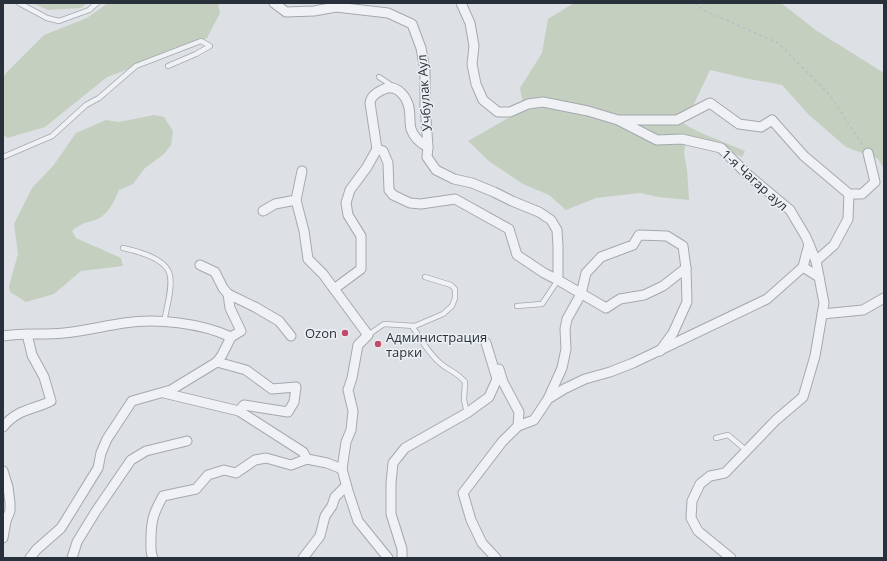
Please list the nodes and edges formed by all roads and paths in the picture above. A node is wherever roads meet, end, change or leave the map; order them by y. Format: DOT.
graph roads {
  1 [pos="19,3"];
  2 [pos="97,3"];
  3 [pos="274,3"];
  4 [pos="461,3"];
  5 [pos="695,3"];
  6 [pos="168,66"];
  7 [pos="379,77"];
  8 [pos="397,89"];
  9 [pos="618,120"];
  10 [pos="428,147"];
  11 [pos="378,149"];
  12 [pos="868,153"];
  13 [pos="3,157"];
  14 [pos="302,171"];
  15 [pos="849,194"];
  16 [pos="296,200"];
  17 [pos="263,211"];
  18 [pos="809,244"];
  19 [pos="123,248"];
  20 [pos="816,261"];
  21 [pos="200,266"];
  22 [pos="803,267"];
  23 [pos="686,268"];
  24 [pos="425,277"];
  25 [pos="820,277"];
  26 [pos="558,280"];
  27 [pos="334,289"];
  28 [pos="228,294"];
  29 [pos="581,294"];
  30 [pos="884,298"];
  31 [pos="516,306"];
  32 [pos="822,314"];
  33 [pos="164,322"];
  34 [pos="412,326"];
  35 [pos="27,334"];
  36 [pos="368,335"];
  37 [pos="3,336"];
  38 [pos="291,336"];
  39 [pos="231,337"];
  40 [pos="660,351"];
  41 [pos="217,362"];
  42 [pos="162,393"];
  43 [pos="548,400"];
  44 [pos="239,411"];
  45 [pos="467,413"];
  46 [pos="518,426"];
  47 [pos="3,427"];
  48 [pos="716,438"];
  49 [pos="187,441"];
  50 [pos="747,451"];
  51 [pos="307,459"];
  52 [pos="342,469"];
  53 [pos="3,471"];
  54 [pos="346,486"];
  55 [pos="3,538"];
  56 [pos="402,553"];
  57 [pos="30,558"];
  58 [pos="72,558"];
  59 [pos="153,558"];
  60 [pos="303,558"];
  61 [pos="388,558"];
  62 [pos="408,558"];
  63 [pos="496,558"];
  64 [pos="731,558"];
  1 -- 2 [label="lane"];
  3 -- 10 [label="street, Учбулак Аул"];
  4 -- 9 [label="street, 1-я Чагар аул"];
  5 -- 12 [label="path"];
  6 -- 13 [label="lane"];
  7 -- 8 [label="lane"];
  8 -- 10 [label="street"];
  8 -- 11 [label="street"];
  9 -- 15 [label="street"];
  9 -- 18 [label="street, 1-я Чагар аул"];
  10 -- 26 [label="street, Учбулак Аул"];
  11 -- 26 [label="street"];
  11 -- 27 [label="street"];
  12 -- 15 [label="street"];
  14 -- 16 [label="street"];
  15 -- 20 [label="street"];
  16 -- 17 [label="street"];
  16 -- 27 [label="street"];
  18 -- 20 [label="street, 1-я Чагар аул"];
  18 -- 22 [label="street"];
  19 -- 33 [label="lane"];
  20 -- 25 [label="street, 1-я Чагар аул"];
  21 -- 28 [label="street"];
  22 -- 25 [label="street"];
  22 -- 40 [label="street"];
  23 -- 29 [label="street"];
  23 -- 29 [label="street"];
  23 -- 40 [label="street"];
  24 -- 34 [label="lane"];
  25 -- 32 [label="street, 1-я Чагар аул"];
  26 -- 29 [label="street"];
  26 -- 31 [label="lane"];
  27 -- 36 [label="street"];
  28 -- 38 [label="street"];
  28 -- 39 [label="street"];
  29 -- 43 [label="street"];
  30 -- 32 [label="street"];
  32 -- 50 [label="street, 1-я Чагар аул"];
  33 -- 35 [label="street"];
  33 -- 39 [label="street"];
  34 -- 36 [label="lane"];
  34 -- 45 [label="lane"];
  35 -- 37 [label="street"];
  35 -- 47 [label="street"];
  36 -- 52 [label="street"];
  39 -- 41 [label="street"];
  40 -- 43 [label="street"];
  41 -- 42 [label="street"];
  41 -- 44 [label="street"];
  42 -- 44 [label="street"];
  42 -- 57 [label="street"];
  43 -- 46 [label="street"];
  44 -- 51 [label="street"];
  45 -- 46 [label="street"];
  45 -- 56 [label="street"];
  46 -- 63 [label="street"];
  48 -- 50 [label="lane"];
  49 -- 58 [label="street"];
  50 -- 64 [label="street, 1-я Чагар аул"];
  51 -- 52 [label="street"];
  51 -- 59 [label="street"];
  52 -- 54 [label="street"];
  53 -- 55 [label="street"];
  54 -- 60 [label="street"];
  54 -- 61 [label="street"];
  56 -- 62 [label="street"];
}
